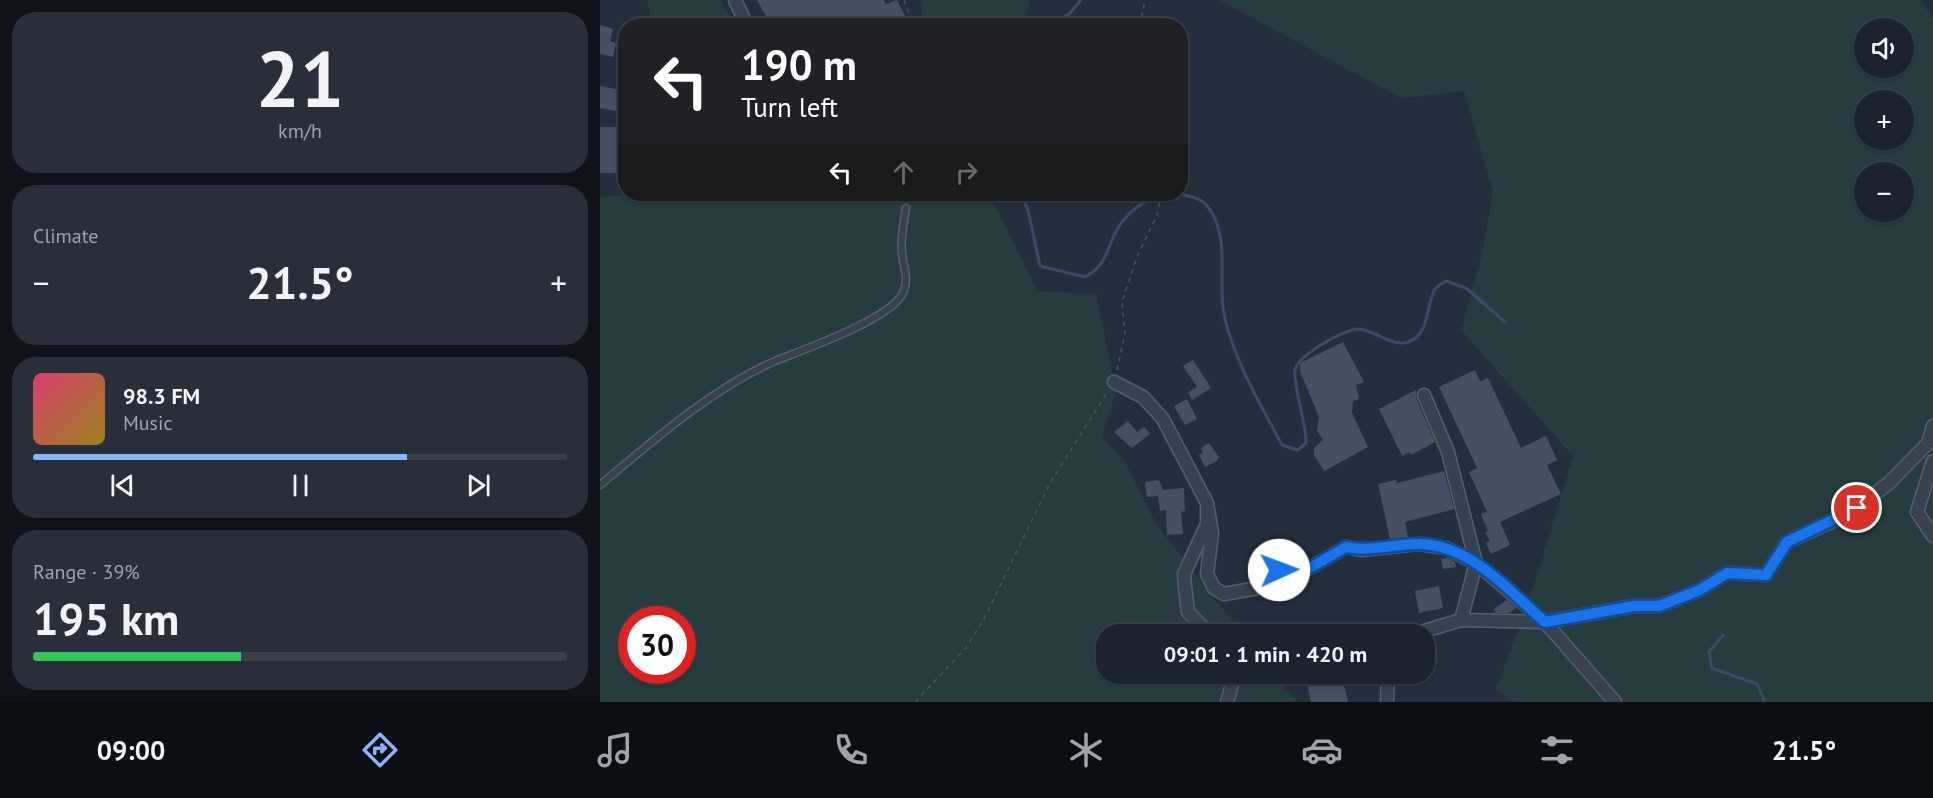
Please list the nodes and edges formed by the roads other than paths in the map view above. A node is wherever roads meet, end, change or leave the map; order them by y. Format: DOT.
graph roads {
  1 [pos="735,0"];
  2 [pos="743,18"];
  3 [pos="906,208"];
  4 [pos="1114,382"];
  5 [pos="1424,395"];
  6 [pos="1933,426"];
  7 [pos="1933,461"];
  8 [pos="600,485"];
  9 [pos="1207,502"];
  10 [pos="1933,536"];
  11 [pos="1476,563"];
  12 [pos="1461,620"];
  13 [pos="1545,622"];
  14 [pos="1200,624"];
  15 [pos="1435,628"];
  16 [pos="1232,684"];
  17 [pos="1388,684"];
  18 [pos="1227,702"];
  19 [pos="1387,702"];
  20 [pos="1615,702"];
  1 -- 2 [label="street"];
  3 -- 8 [label="lane"];
  4 -- 9 [label="street"];
  5 -- 11 [label="street"];
  6 -- 13 [label="street"];
  7 -- 10 [label="street"];
  9 -- 11 [label="street"];
  9 -- 14 [label="street"];
  11 -- 12 [label="street"];
  11 -- 13 [label="street"];
  12 -- 13 [label="street"];
  12 -- 15 [label="street"];
  13 -- 20 [label="street"];
  16 -- 18 [label="street"];
  17 -- 19 [label="street"];
}
